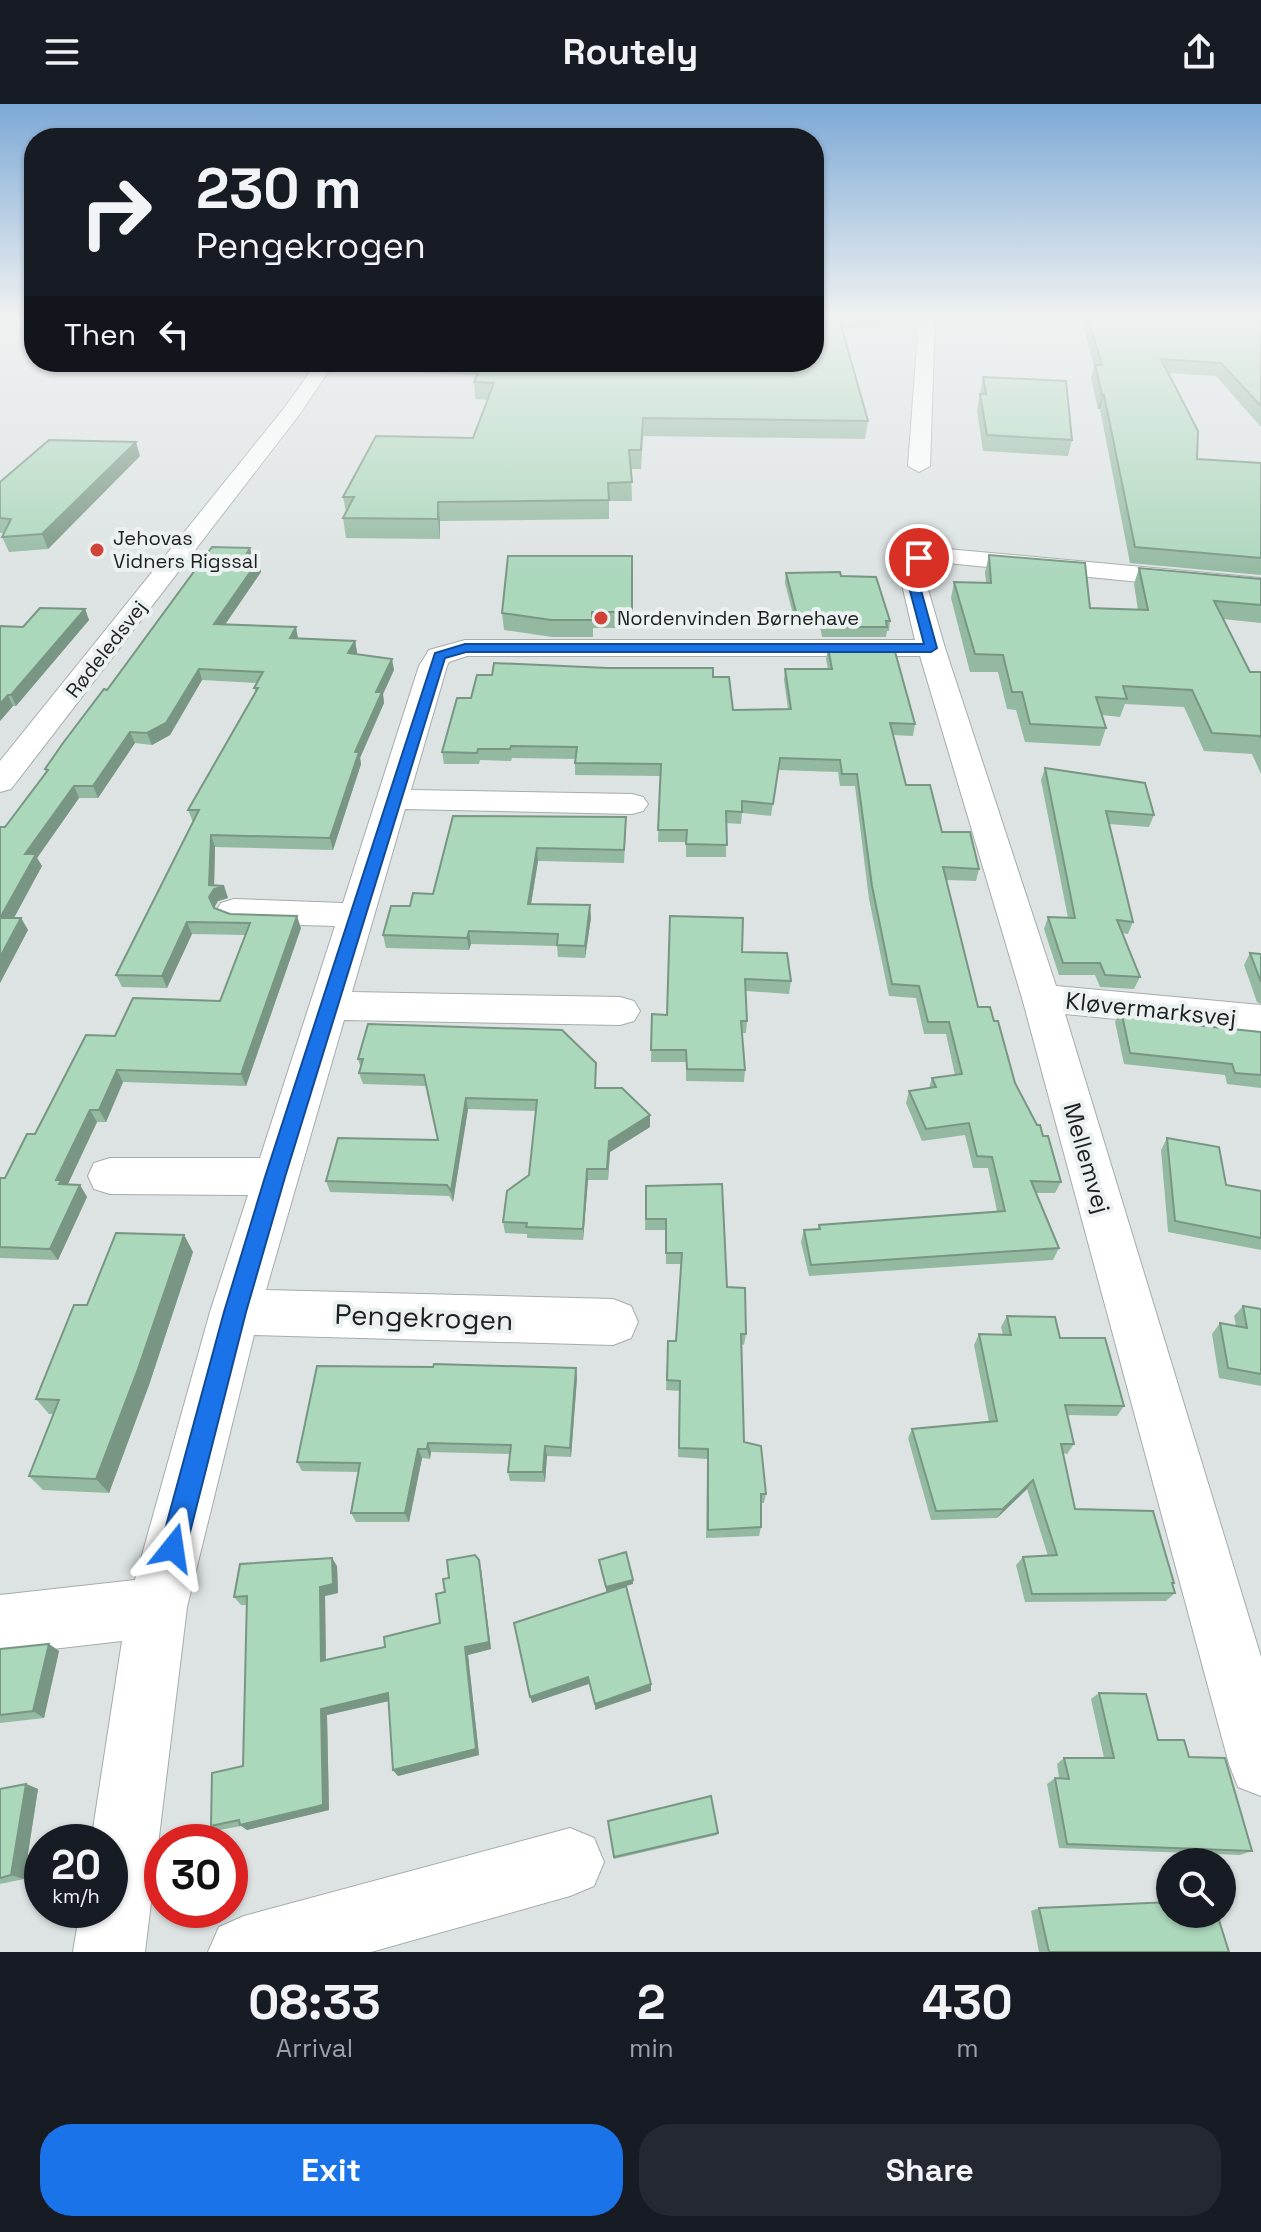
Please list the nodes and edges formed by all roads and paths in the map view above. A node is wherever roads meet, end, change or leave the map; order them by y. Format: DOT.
graph roads {
  1 [pos="297,404"];
  2 [pos="922,404"];
  3 [pos="919,466"];
  4 [pos="1261,586"];
  5 [pos="931,648"];
  6 [pos="0,782"];
  7 [pos="392,799"];
  8 [pos="632,804"];
  9 [pos="234,911"];
  10 [pos="358,915"];
  11 [pos="1041,998"];
  12 [pos="331,1006"];
  13 [pos="620,1011"];
  14 [pos="1261,1019"];
  15 [pos="110,1176"];
  16 [pos="275,1177"];
  17 [pos="235,1312"];
  18 [pos="613,1322"];
  19 [pos="157,1607"];
  20 [pos="0,1625"];
  21 [pos="1261,1764"];
  22 [pos="570,1862"];
  23 [pos="109,1952"];
  24 [pos="244,1952"];
  1 -- 6 [label="street, Rødeledsvej"];
  2 -- 3 [label="street"];
  4 -- 5 [label="street, Mellemvej"];
  5 -- 7 [label="street"];
  5 -- 11 [label="street, Mellemvej"];
  7 -- 8 [label="street"];
  7 -- 10 [label="street"];
  9 -- 10 [label="street"];
  10 -- 12 [label="street"];
  11 -- 14 [label="street, Kløvermarksvej"];
  11 -- 21 [label="street, Mellemvej"];
  12 -- 13 [label="street"];
  12 -- 16 [label="street"];
  15 -- 16 [label="street"];
  16 -- 17 [label="street"];
  17 -- 18 [label="street, Pengekrogen"];
  17 -- 19 [label="street"];
  19 -- 20 [label="street"];
  19 -- 23 [label="street"];
  22 -- 24 [label="street"];
}
